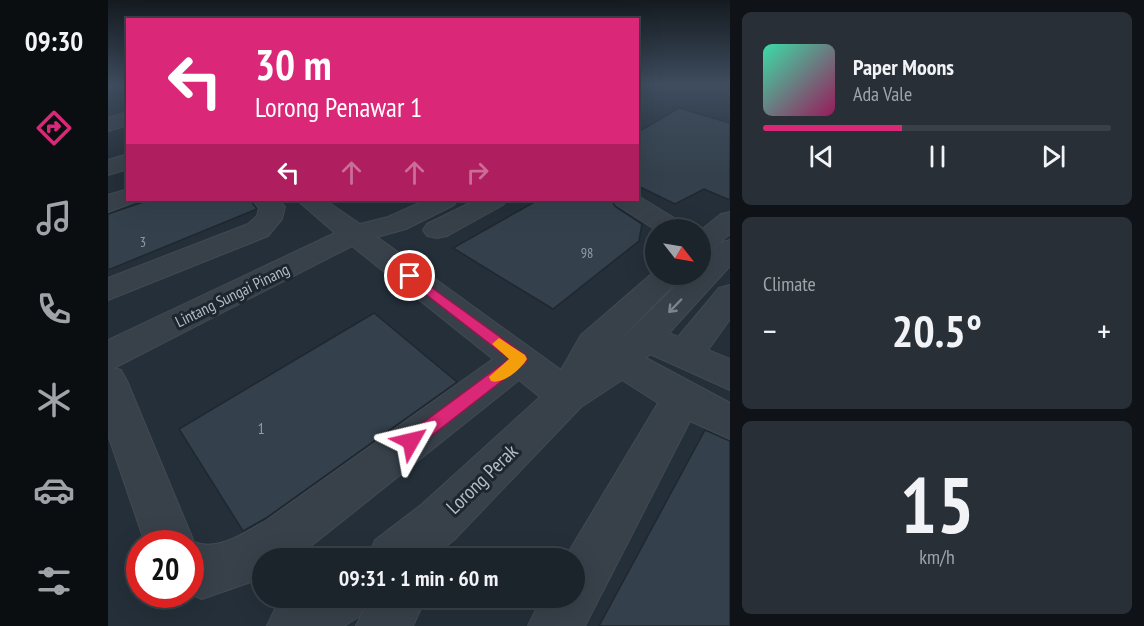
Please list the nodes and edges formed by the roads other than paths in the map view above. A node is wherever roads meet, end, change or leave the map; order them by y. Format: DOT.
graph roads {
  1 [pos="126,119"];
  2 [pos="108,125"];
  3 [pos="126,162"];
  4 [pos="108,168"];
  5 [pos="126,176"];
  6 [pos="108,183"];
  7 [pos="126,197"];
  8 [pos="266,201"];
  9 [pos="311,201"];
  10 [pos="408,201"];
  11 [pos="443,201"];
  12 [pos="492,201"];
  13 [pos="628,201"];
  14 [pos="108,204"];
  15 [pos="656,219"];
  16 [pos="730,220"];
  17 [pos="437,231"];
  18 [pos="355,234"];
  19 [pos="711,236"];
  20 [pos="730,249"];
  21 [pos="662,285"];
  22 [pos="108,290"];
  23 [pos="730,296"];
  24 [pos="620,348"];
  25 [pos="684,355"];
  26 [pos="108,356"];
  27 [pos="520,359"];
  28 [pos="730,375"];
  29 [pos="108,381"];
  30 [pos="567,396"];
  31 [pos="682,398"];
  32 [pos="730,422"];
  33 [pos="165,530"];
  34 [pos="428,540"];
  35 [pos="412,548"];
  36 [pos="204,572"];
  37 [pos="585,573"];
  38 [pos="324,608"];
  39 [pos="393,608"];
  40 [pos="566,608"];
  41 [pos="295,626"];
  42 [pos="384,626"];
  43 [pos="556,626"];
  1 -- 2 [label="street"];
  3 -- 4 [label="street"];
  5 -- 6 [label="street"];
  7 -- 14 [label="street"];
  8 -- 22 [label="street"];
  9 -- 18 [label="street"];
  10 -- 18 [label="street, Lintang Sungai Pinang"];
  11 -- 18 [label="street, Lintang Sungai Pinang"];
  12 -- 17 [label="street"];
  13 -- 15 [label="street"];
  16 -- 19 [label="street"];
  18 -- 26 [label="street, Lintang Sungai Pinang"];
  18 -- 27 [label="street"];
  20 -- 24 [label="street, Lorong Perak, one-way"];
  21 -- 24 [label="street, Lorong Perak"];
  23 -- 25 [label="street"];
  24 -- 25 [label="street"];
  24 -- 30 [label="street, Lorong Perak"];
  24 -- 31 [label="street"];
  25 -- 28 [label="street"];
  27 -- 30 [label="street"];
  27 -- 36 [label="street"];
  29 -- 33 [label="street"];
  30 -- 34 [label="street, Lorong Perak"];
  31 -- 32 [label="street"];
  31 -- 37 [label="street"];
  34 -- 35 [label="street, Lorong Perak"];
  38 -- 41 [label="street"];
  39 -- 42 [label="street"];
  40 -- 43 [label="street"];
}
